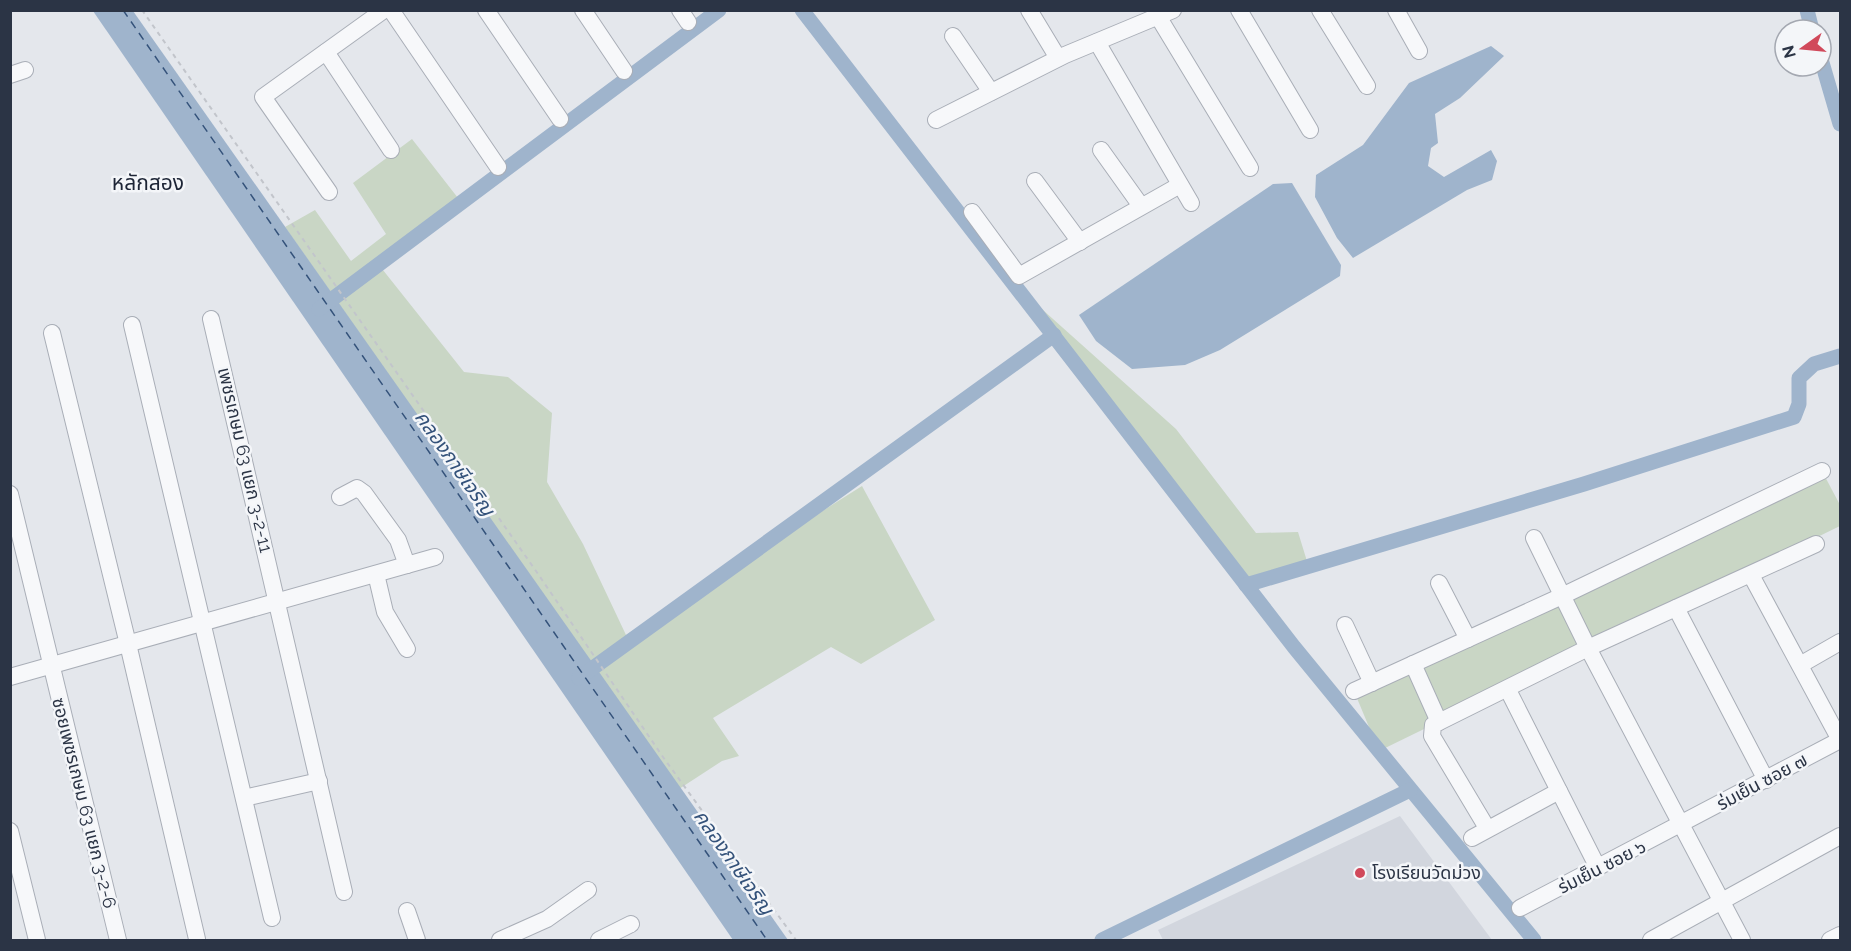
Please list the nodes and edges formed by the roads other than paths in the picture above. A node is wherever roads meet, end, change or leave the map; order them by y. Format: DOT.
graph roads {
  1 [pos="384,10"];
  2 [pos="391,10"];
  3 [pos="486,10"];
  4 [pos="583,10"];
  5 [pos="1029,10"];
  6 [pos="1239,10"];
  7 [pos="1320,10"];
  8 [pos="1396,10"];
  9 [pos="1166,14"];
  10 [pos="953,36"];
  11 [pos="1097,42"];
  12 [pos="1419,51"];
  13 [pos="326,52"];
  14 [pos="1058,58"];
  15 [pos="624,71"];
  16 [pos="1367,86"];
  17 [pos="991,92"];
  18 [pos="560,119"];
  19 [pos="936,120"];
  20 [pos="1310,130"];
  21 [pos="391,150"];
  22 [pos="1101,150"];
  23 [pos="498,167"];
  24 [pos="1250,168"];
  25 [pos="1035,181"];
  26 [pos="1180,185"];
  27 [pos="328,192"];
  28 [pos="1191,203"];
  29 [pos="1141,206"];
  30 [pos="972,212"];
  31 [pos="1080,243"];
  32 [pos="211,319"];
  33 [pos="132,325"];
  34 [pos="52,333"];
  35 [pos="1822,471"];
  36 [pos="10,494"];
  37 [pos="340,497"];
  38 [pos="1534,538"];
  39 [pos="1816,544"];
  40 [pos="435,557"];
  41 [pos="407,565"];
  42 [pos="376,574"];
  43 [pos="1751,574"];
  44 [pos="1440,583"];
  45 [pos="1562,596"];
  46 [pos="278,602"];
  47 [pos="1676,608"];
  48 [pos="202,623"];
  49 [pos="1345,625"];
  50 [pos="1468,639"];
  51 [pos="1840,642"];
  52 [pos="128,644"];
  53 [pos="1588,648"];
  54 [pos="407,649"];
  55 [pos="1413,664"];
  56 [pos="1800,665"];
  57 [pos="50,666"];
  58 [pos="10,677"];
  59 [pos="1372,683"];
  60 [pos="1508,690"];
  61 [pos="1354,691"];
  62 [pos="1439,722"];
  63 [pos="1840,740"];
  64 [pos="1766,780"];
  65 [pos="319,781"];
  66 [pos="1559,791"];
  67 [pos="244,798"];
  68 [pos="1683,825"];
  69 [pos="1487,828"];
  70 [pos="10,831"];
  71 [pos="1840,836"];
  72 [pos="1472,838"];
  73 [pos="1598,868"];
  74 [pos="588,890"];
  75 [pos="344,892"];
  76 [pos="1721,902"];
  77 [pos="1520,908"];
  78 [pos="407,911"];
  79 [pos="272,918"];
  80 [pos="631,924"];
  81 [pos="1840,935"];
  82 [pos="196,939"];
  83 [pos="37,940"];
  84 [pos="118,940"];
  85 [pos="417,940"];
  86 [pos="500,940"];
  87 [pos="599,940"];
  88 [pos="1651,940"];
  89 [pos="1742,940"];
  90 [pos="1830,940"];
  1 -- 13 [label="street"];
  2 -- 23 [label="street"];
  3 -- 18 [label="street"];
  4 -- 15 [label="street"];
  5 -- 14 [label="street"];
  6 -- 20 [label="street"];
  7 -- 16 [label="street"];
  8 -- 12 [label="street"];
  9 -- 11 [label="street"];
  9 -- 24 [label="street"];
  10 -- 17 [label="street"];
  11 -- 14 [label="street"];
  11 -- 26 [label="street"];
  13 -- 21 [label="street"];
  13 -- 27 [label="street"];
  14 -- 17 [label="street"];
  17 -- 19 [label="street"];
  22 -- 29 [label="street"];
  25 -- 31 [label="street"];
  26 -- 28 [label="street"];
  26 -- 29 [label="street"];
  29 -- 31 [label="street"];
  30 -- 31 [label="street"];
  32 -- 46 [label="street, เพชรเกษม 63 แยก 3-2-11"];
  33 -- 48 [label="street"];
  34 -- 52 [label="street"];
  35 -- 45 [label="street"];
  36 -- 57 [label="street, ซอยเพชรเกษม 63 แยก 3-2-6"];
  37 -- 41 [label="street"];
  38 -- 45 [label="street"];
  39 -- 43 [label="street"];
  40 -- 41 [label="street"];
  41 -- 42 [label="street"];
  42 -- 46 [label="street"];
  42 -- 54 [label="street"];
  43 -- 47 [label="street"];
  43 -- 56 [label="street"];
  44 -- 50 [label="street"];
  45 -- 50 [label="street"];
  45 -- 53 [label="street"];
  46 -- 48 [label="street"];
  46 -- 65 [label="street, เพชรเกษม 63 แยก 3-2-11"];
  47 -- 53 [label="street"];
  47 -- 64 [label="street"];
  48 -- 52 [label="street"];
  48 -- 67 [label="street"];
  49 -- 59 [label="street"];
  50 -- 55 [label="street"];
  51 -- 56 [label="street"];
  52 -- 57 [label="street"];
  52 -- 82 [label="street"];
  53 -- 60 [label="street"];
  53 -- 68 [label="street"];
  55 -- 59 [label="street"];
  55 -- 62 [label="street"];
  56 -- 63 [label="street"];
  57 -- 58 [label="street"];
  57 -- 84 [label="street, ซอยเพชรเกษม 63 แยก 3-2-6"];
  59 -- 61 [label="street"];
  60 -- 62 [label="street"];
  60 -- 66 [label="street"];
  62 -- 69 [label="street"];
  63 -- 64 [label="street, ร่มเย็น ซอย ๗"];
  64 -- 68 [label="street, ร่มเย็น ซอย ๗"];
  65 -- 67 [label="street"];
  65 -- 75 [label="street, เพชรเกษม 63 แยก 3-2-11"];
  66 -- 69 [label="street"];
  66 -- 73 [label="street"];
  67 -- 79 [label="street"];
  68 -- 73 [label="street, ร่มเย็น ซอย ๖"];
  68 -- 76 [label="street"];
  69 -- 72 [label="street"];
  70 -- 83 [label="street"];
  71 -- 76 [label="street"];
  73 -- 77 [label="street, ร่มเย็น ซอย ๖"];
  74 -- 86 [label="street"];
  76 -- 88 [label="street"];
  76 -- 89 [label="street"];
  78 -- 85 [label="street"];
  80 -- 87 [label="street"];
  81 -- 90 [label="street"];
}
